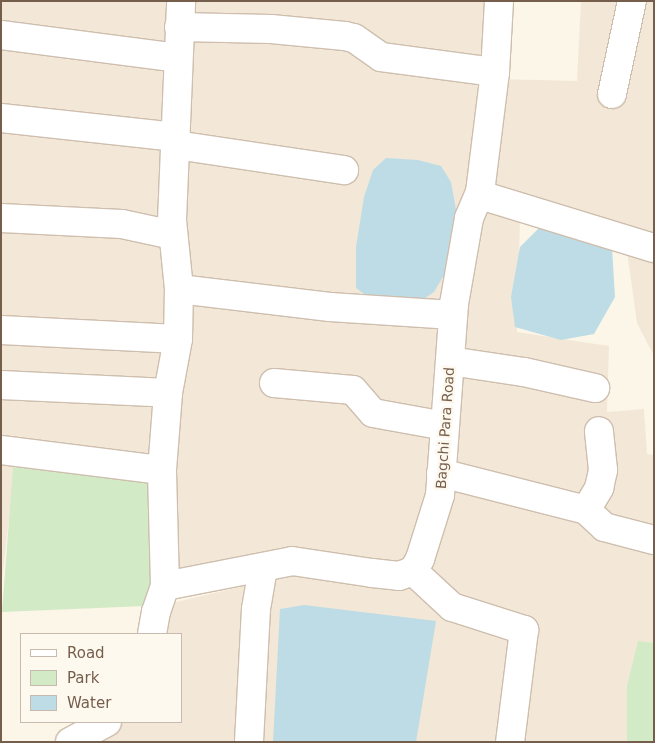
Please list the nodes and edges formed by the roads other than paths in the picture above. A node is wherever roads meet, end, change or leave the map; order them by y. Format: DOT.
graph roads {
  1 [pos="499,1"];
  2 [pos="632,1"];
  3 [pos="180,14"];
  4 [pos="1,35"];
  5 [pos="178,58"];
  6 [pos="495,72"];
  7 [pos="612,94"];
  8 [pos="1,118"];
  9 [pos="176,141"];
  10 [pos="344,170"];
  11 [pos="480,192"];
  12 [pos="1,218"];
  13 [pos="173,235"];
  14 [pos="654,248"];
  15 [pos="179,289"];
  16 [pos="453,315"];
  17 [pos="1,330"];
  18 [pos="178,339"];
  19 [pos="450,361"];
  20 [pos="274,383"];
  21 [pos="1,385"];
  22 [pos="595,388"];
  23 [pos="168,393"];
  24 [pos="445,426"];
  25 [pos="599,431"];
  26 [pos="1,450"];
  27 [pos="162,470"];
  28 [pos="441,473"];
  29 [pos="586,510"];
  30 [pos="654,540"];
  31 [pos="263,568"];
  32 [pos="413,572"];
  33 [pos="165,586"];
  34 [pos="152,633"];
  35 [pos="105,723"];
  36 [pos="70,742"];
  37 [pos="249,742"];
  38 [pos="510,742"];
  1 -- 6 [label="street, Bagchi Para Road"];
  2 -- 7 [label="street"];
  3 -- 5 [label="street"];
  3 -- 6 [label="street"];
  4 -- 5 [label="street"];
  5 -- 9 [label="street"];
  6 -- 11 [label="street, Bagchi Para Road"];
  8 -- 9 [label="street"];
  9 -- 10 [label="street"];
  9 -- 13 [label="street"];
  11 -- 14 [label="street"];
  11 -- 16 [label="street, Bagchi Para Road"];
  12 -- 13 [label="street"];
  13 -- 15 [label="street"];
  15 -- 16 [label="street"];
  15 -- 18 [label="street"];
  16 -- 19 [label="street, Bagchi Para Road"];
  17 -- 18 [label="street"];
  18 -- 23 [label="street"];
  19 -- 22 [label="street"];
  19 -- 24 [label="street, Bagchi Para Road"];
  20 -- 24 [label="street"];
  21 -- 23 [label="street"];
  23 -- 27 [label="street"];
  24 -- 28 [label="street, Bagchi Para Road"];
  25 -- 29 [label="street"];
  26 -- 27 [label="street"];
  27 -- 33 [label="street"];
  28 -- 29 [label="street"];
  28 -- 32 [label="street, Bagchi Para Road"];
  29 -- 30 [label="street"];
  31 -- 32 [label="street"];
  31 -- 33 [label="street"];
  31 -- 37 [label="street"];
  32 -- 38 [label="street"];
  33 -- 34 [label="street"];
  35 -- 36 [label="street"];
}
